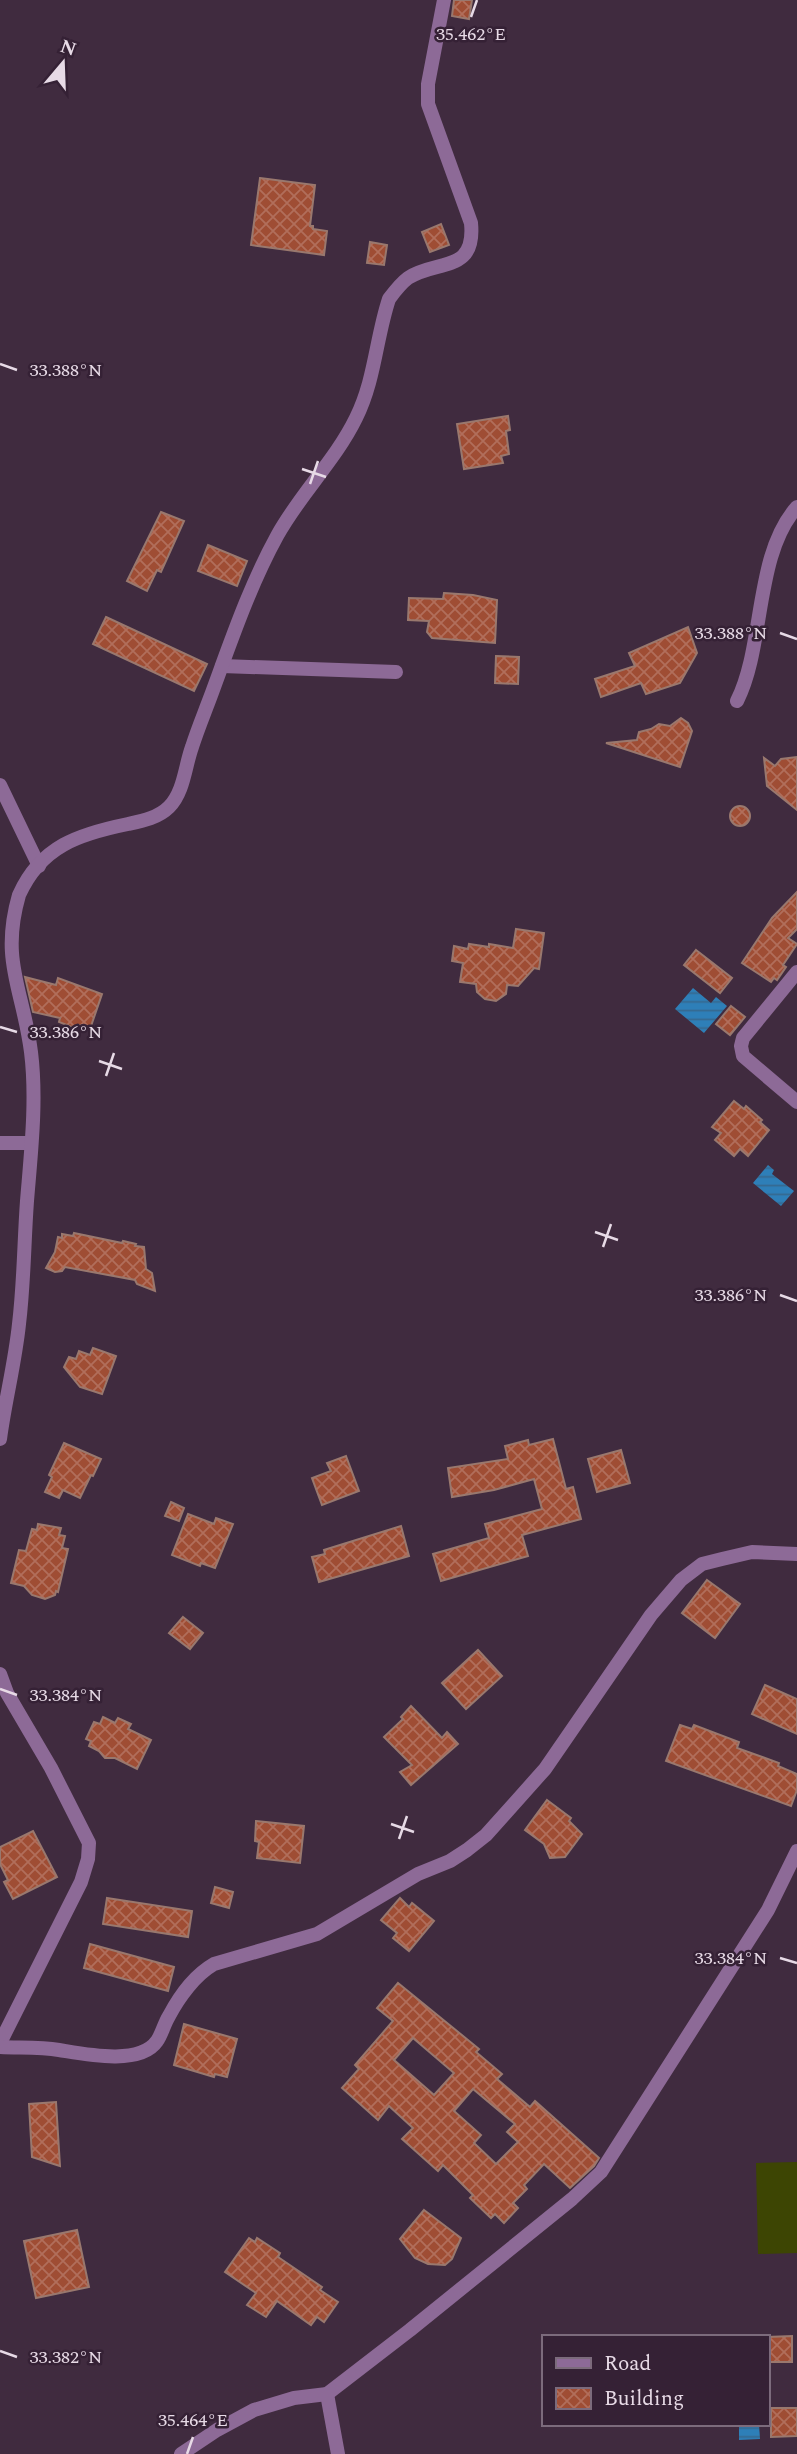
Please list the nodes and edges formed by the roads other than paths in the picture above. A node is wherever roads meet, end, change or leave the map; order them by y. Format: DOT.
graph roads {
  1 [pos="444,0"];
  2 [pos="797,508"];
  3 [pos="222,666"];
  4 [pos="396,671"];
  5 [pos="737,701"];
  6 [pos="0,785"];
  7 [pos="39,866"];
  8 [pos="797,972"];
  9 [pos="797,1102"];
  10 [pos="0,1143"];
  11 [pos="31,1143"];
  12 [pos="0,1440"];
  13 [pos="797,1554"];
  14 [pos="0,1674"];
  15 [pos="797,1851"];
  16 [pos="0,2045"];
  17 [pos="327,2394"];
  18 [pos="181,2454"];
  19 [pos="338,2454"];
  1 -- 3 [label="street"];
  2 -- 5 [label="street"];
  3 -- 4 [label="street"];
  3 -- 7 [label="street"];
  6 -- 7 [label="street"];
  7 -- 11 [label="street"];
  8 -- 9 [label="street"];
  10 -- 11 [label="street"];
  11 -- 12 [label="street"];
  13 -- 16 [label="street"];
  14 -- 16 [label="street"];
  15 -- 17 [label="street"];
  17 -- 18 [label="street"];
  17 -- 19 [label="street"];
}
